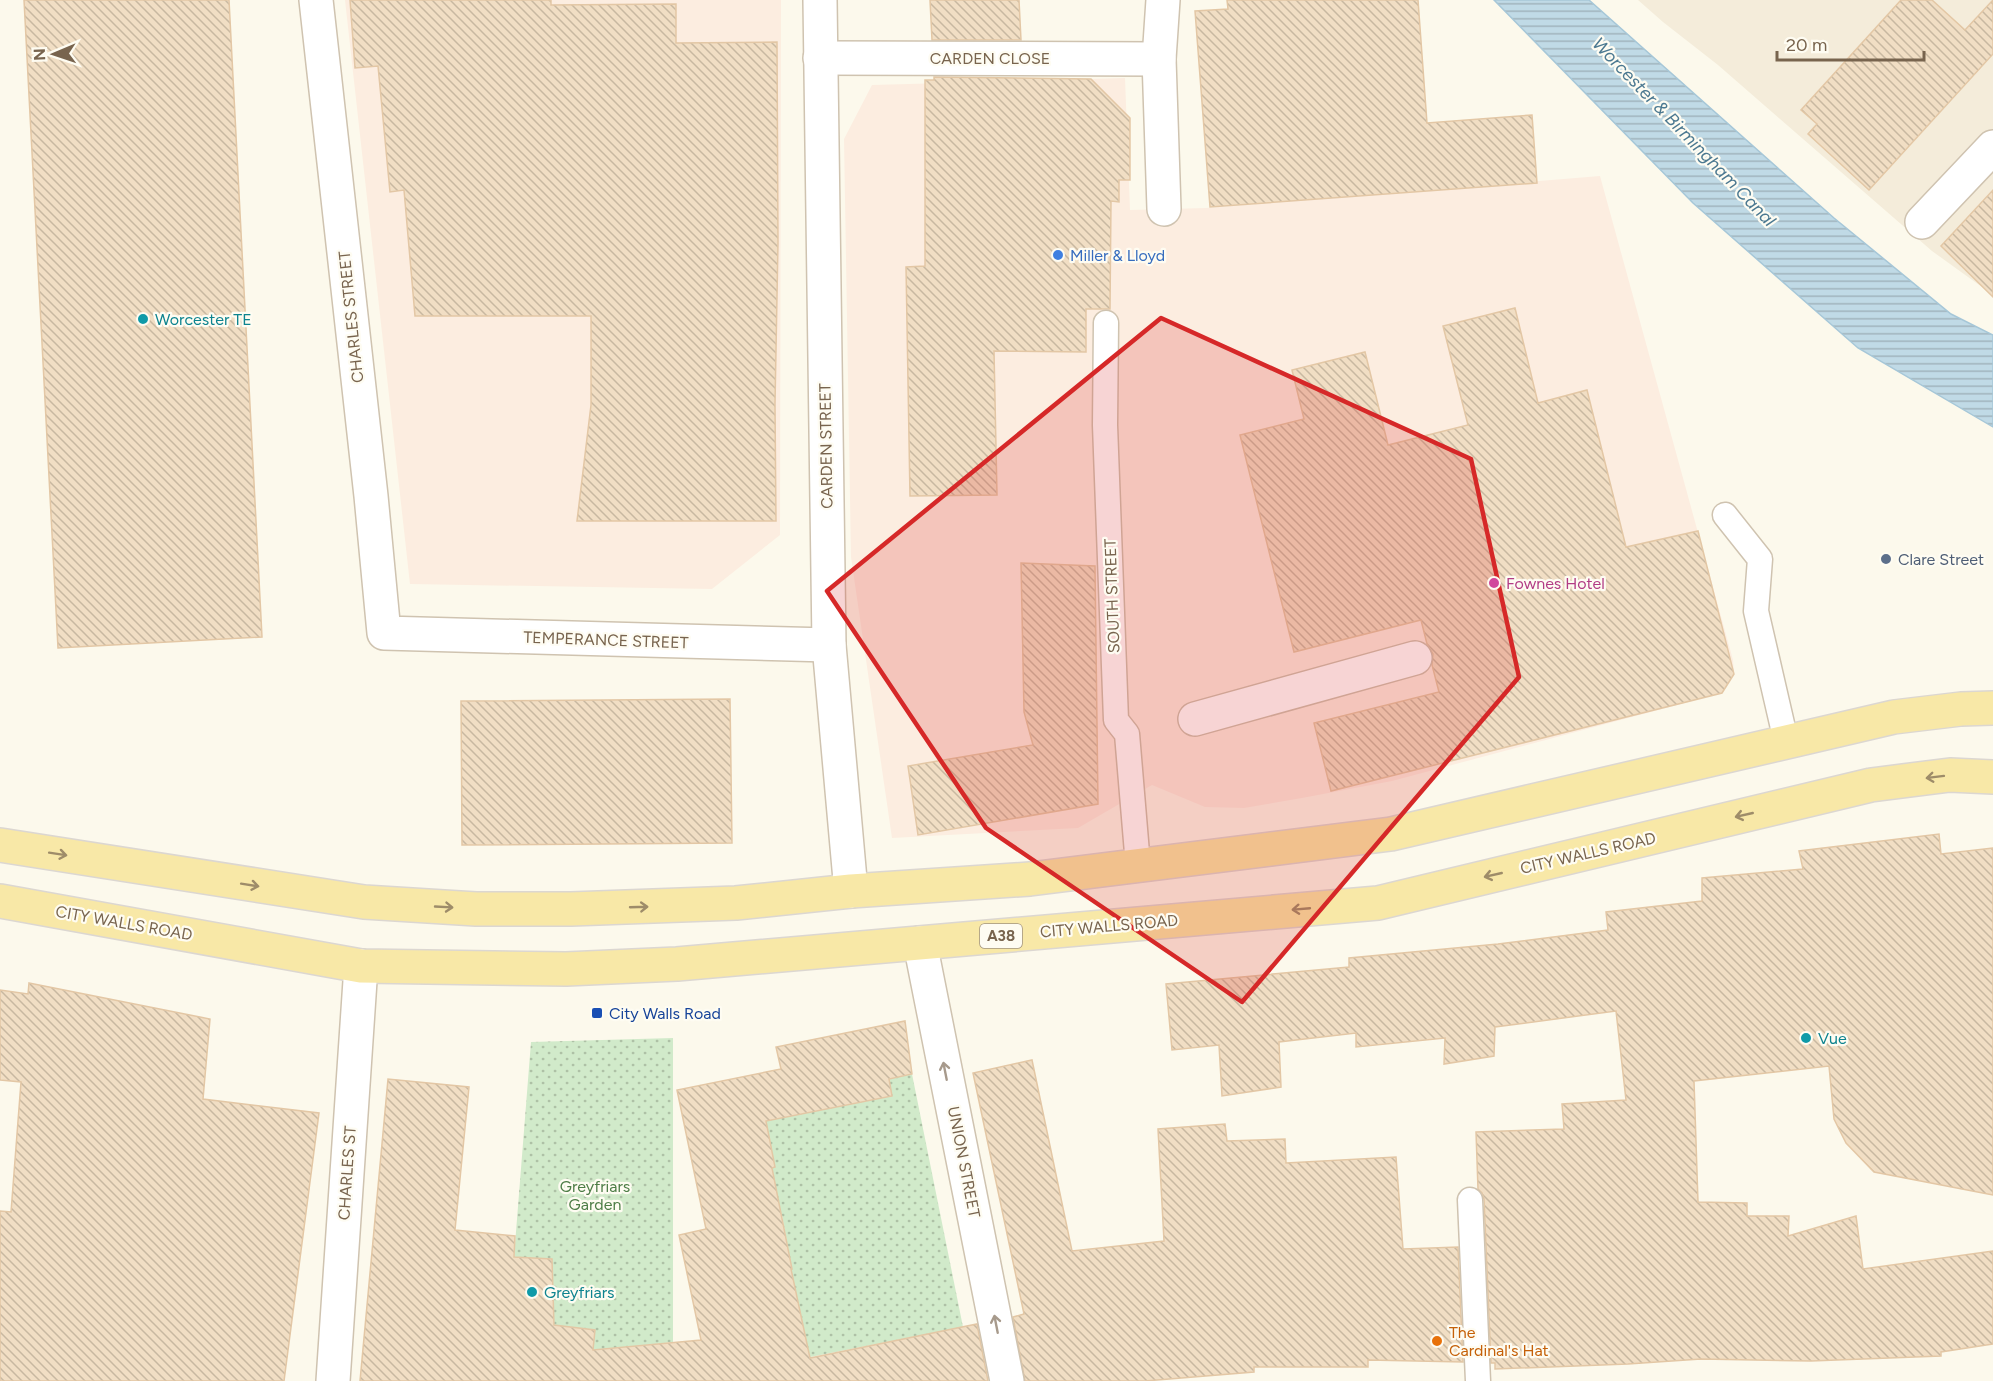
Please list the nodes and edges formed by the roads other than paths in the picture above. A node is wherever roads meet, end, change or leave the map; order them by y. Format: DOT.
graph roads {
  1 [pos="316,0"];
  2 [pos="820,0"];
  3 [pos="1163,0"];
  4 [pos="820,58"];
  5 [pos="1159,59"];
  6 [pos="1993,147"];
  7 [pos="1164,209"];
  8 [pos="1922,222"];
  9 [pos="1106,324"];
  10 [pos="1725,515"];
  11 [pos="384,633"];
  12 [pos="829,645"];
  13 [pos="1415,658"];
  14 [pos="1993,708"];
  15 [pos="1196,719"];
  16 [pos="1786,741"];
  17 [pos="1993,777"];
  18 [pos="0,845"];
  19 [pos="1138,865"];
  20 [pos="851,891"];
  21 [pos="0,902"];
  22 [pos="920,943"];
  23 [pos="361,966"];
  24 [pos="1470,1200"];
  25 [pos="333,1381"];
  26 [pos="1008,1381"];
  27 [pos="1478,1381"];
  1 -- 11 [label="street, CHARLES STREET"];
  2 -- 4 [label="street, CARDEN STREET"];
  3 -- 5 [label="street"];
  4 -- 5 [label="street, CARDEN CLOSE"];
  4 -- 12 [label="street, CARDEN STREET"];
  5 -- 7 [label="street"];
  6 -- 8 [label="street"];
  9 -- 19 [label="lane, SOUTH STREET"];
  10 -- 16 [label="lane"];
  11 -- 12 [label="street, TEMPERANCE STREET"];
  12 -- 20 [label="street, CARDEN STREET"];
  13 -- 15 [label="street"];
  14 -- 16 [label="main road"];
  16 -- 19 [label="main road"];
  17 -- 22 [label="main road, CITY WALLS ROAD / A38, one-way"];
  18 -- 20 [label="main road, one-way"];
  19 -- 20 [label="main road"];
  21 -- 23 [label="main road, CITY WALLS ROAD / A38"];
  22 -- 23 [label="main road, CITY WALLS ROAD / A38"];
  26 -- 22 [label="street, UNION STREET, one-way"];
  23 -- 25 [label="street, CHARLES ST"];
  24 -- 27 [label="lane"];
}
